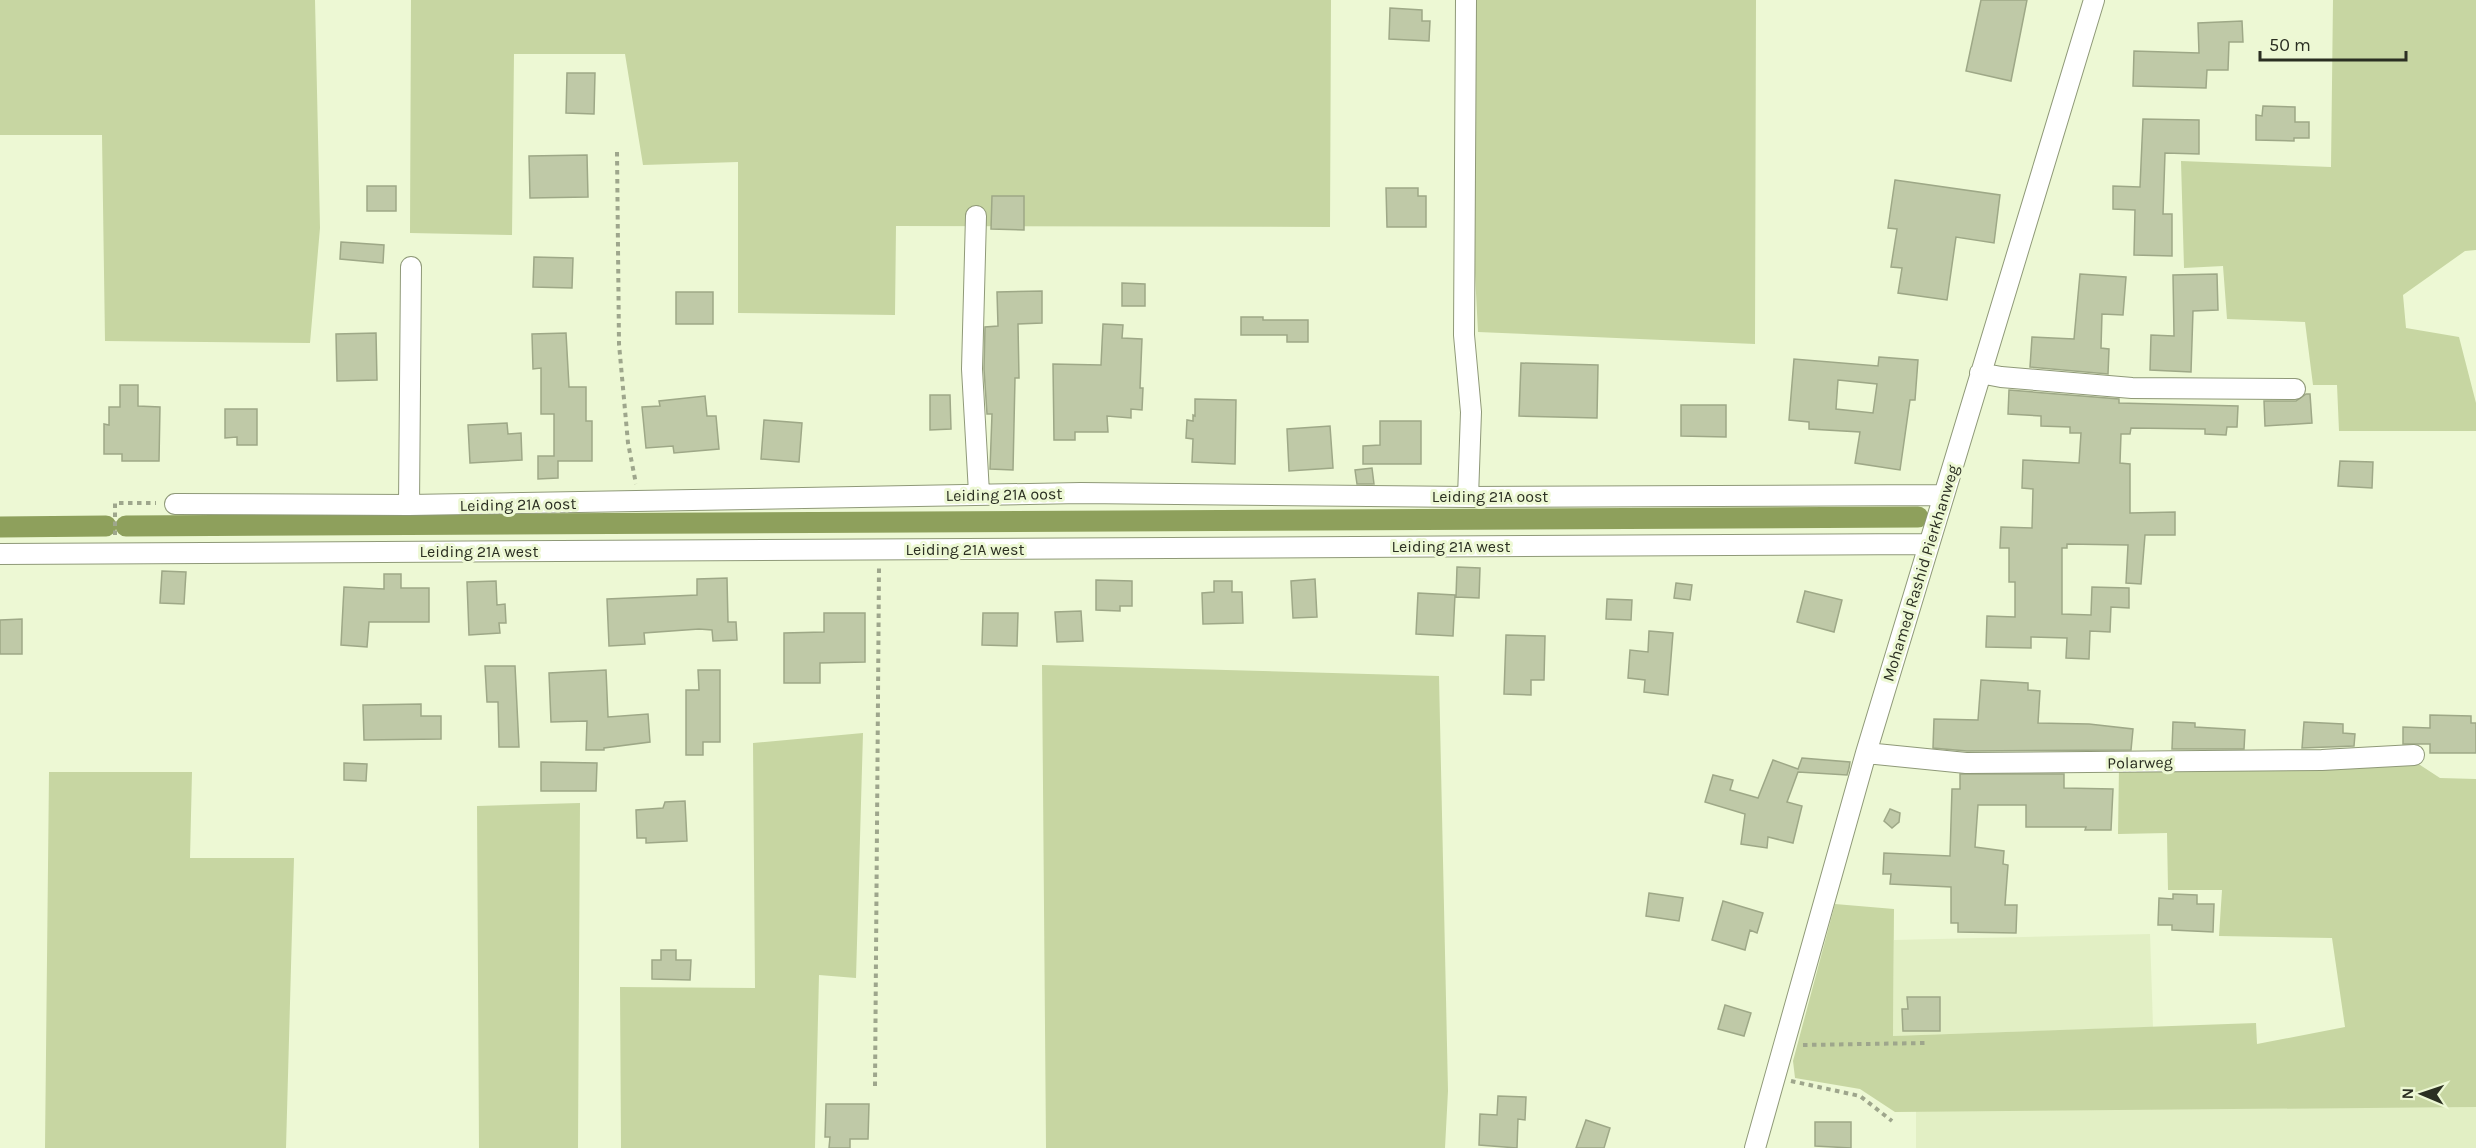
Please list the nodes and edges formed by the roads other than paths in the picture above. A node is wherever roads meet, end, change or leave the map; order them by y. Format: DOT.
graph roads {
  1 [pos="1466,0"];
  2 [pos="2094,0"];
  3 [pos="976,216"];
  4 [pos="411,267"];
  5 [pos="1980,373"];
  6 [pos="2295,389"];
  7 [pos="979,494"];
  8 [pos="1943,495"];
  9 [pos="1468,497"];
  10 [pos="175,504"];
  11 [pos="409,505"];
  12 [pos="1929,544"];
  13 [pos="0,554"];
  14 [pos="1866,753"];
  15 [pos="2414,755"];
  16 [pos="1755,1148"];
  1 -- 9 [label="street"];
  2 -- 5 [label="street, Mohamed Rashid Pierkhanweg"];
  3 -- 7 [label="street"];
  4 -- 11 [label="street"];
  5 -- 6 [label="street"];
  5 -- 8 [label="street, Mohamed Rashid Pierkhanweg"];
  7 -- 9 [label="street, Leiding 21A oost"];
  7 -- 11 [label="street, Leiding 21A oost"];
  8 -- 9 [label="street, Leiding 21A oost"];
  8 -- 12 [label="street, Mohamed Rashid Pierkhanweg"];
  10 -- 11 [label="street, Leiding 21A oost"];
  12 -- 13 [label="street, Leiding 21A west"];
  12 -- 14 [label="street, Mohamed Rashid Pierkhanweg"];
  14 -- 15 [label="street, Polarweg"];
  14 -- 16 [label="street, Mohamed Rashid Pierkhanweg"];
}
